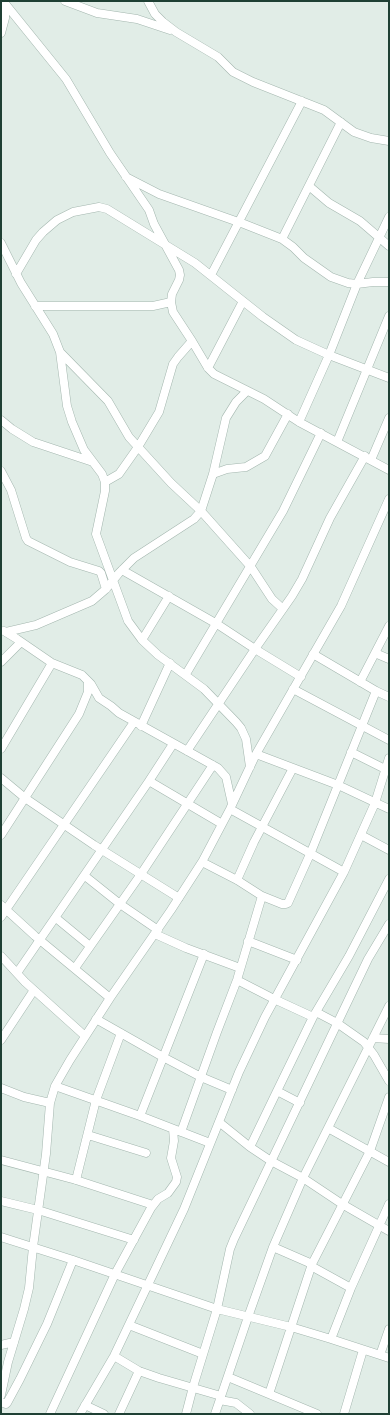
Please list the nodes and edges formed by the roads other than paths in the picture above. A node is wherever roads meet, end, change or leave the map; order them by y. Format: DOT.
graph roads {
  1 [pos="65,1"];
  2 [pos="148,1"];
  3 [pos="5,2"];
  4 [pos="176,32"];
  5 [pos="1,33"];
  6 [pos="302,101"];
  7 [pos="341,122"];
  8 [pos="389,140"];
  9 [pos="126,177"];
  10 [pos="309,186"];
  11 [pos="389,217"];
  12 [pos="238,222"];
  13 [pos="379,237"];
  14 [pos="282,239"];
  15 [pos="1,243"];
  16 [pos="166,246"];
  17 [pos="389,246"];
  18 [pos="16,274"];
  19 [pos="211,276"];
  20 [pos="389,282"];
  21 [pos="357,284"];
  22 [pos="243,301"];
  23 [pos="171,302"];
  24 [pos="35,306"];
  25 [pos="389,316"];
  26 [pos="192,341"];
  27 [pos="60,352"];
  28 [pos="329,355"];
  29 [pos="208,368"];
  30 [pos="366,369"];
  31 [pos="389,378"];
  32 [pos="247,391"];
  33 [pos="288,414"];
  34 [pos="389,418"];
  35 [pos="1,420"];
  36 [pos="299,422"];
  37 [pos="321,433"];
  38 [pos="337,442"];
  39 [pos="138,447"];
  40 [pos="368,458"];
  41 [pos="93,462"];
  42 [pos="389,470"];
  43 [pos="1,471"];
  44 [pos="213,474"];
  45 [pos="105,482"];
  46 [pos="389,499"];
  47 [pos="201,511"];
  48 [pos="251,567"];
  49 [pos="122,570"];
  50 [pos="113,580"];
  51 [pos="106,590"];
  52 [pos="169,596"];
  53 [pos="284,609"];
  54 [pos="216,624"];
  55 [pos="389,626"];
  56 [pos="3,631"];
  57 [pos="142,640"];
  58 [pos="21,642"];
  59 [pos="254,649"];
  60 [pos="375,653"];
  61 [pos="313,654"];
  62 [pos="389,659"];
  63 [pos="1,662"];
  64 [pos="52,663"];
  65 [pos="170,663"];
  66 [pos="186,674"];
  67 [pos="301,677"];
  68 [pos="88,682"];
  69 [pos="360,682"];
  70 [pos="293,689"];
  71 [pos="376,691"];
  72 [pos="389,697"];
  73 [pos="219,704"];
  74 [pos="137,724"];
  75 [pos="362,726"];
  76 [pos="389,740"];
  77 [pos="172,744"];
  78 [pos="1,749"];
  79 [pos="187,751"];
  80 [pos="351,752"];
  81 [pos="256,754"];
  82 [pos="388,763"];
  83 [pos="213,764"];
  84 [pos="250,767"];
  85 [pos="293,768"];
  86 [pos="1,778"];
  87 [pos="149,781"];
  88 [pos="338,785"];
  89 [pos="25,798"];
  90 [pos="187,803"];
  91 [pos="375,803"];
  92 [pos="231,806"];
  93 [pos="389,810"];
  94 [pos="65,824"];
  95 [pos="222,824"];
  96 [pos="263,826"];
  97 [pos="1,835"];
  98 [pos="361,835"];
  99 [pos="102,850"];
  100 [pos="389,850"];
  101 [pos="310,852"];
  102 [pos="202,862"];
  103 [pos="344,872"];
  104 [pos="141,874"];
  105 [pos="84,876"];
  106 [pos="389,879"];
  107 [pos="237,880"];
  108 [pos="262,896"];
  109 [pos="179,898"];
  110 [pos="120,904"];
  111 [pos="4,907"];
  112 [pos="1,917"];
  113 [pos="56,918"];
  114 [pos="389,924"];
  115 [pos="156,932"];
  116 [pos="41,940"];
  117 [pos="248,941"];
  118 [pos="90,946"];
  119 [pos="204,954"];
  120 [pos="1,956"];
  121 [pos="297,960"];
  122 [pos="75,968"];
  123 [pos="240,968"];
  124 [pos="17,973"];
  125 [pos="237,980"];
  126 [pos="34,990"];
  127 [pos="110,998"];
  128 [pos="274,999"];
  129 [pos="389,1006"];
  130 [pos="315,1015"];
  131 [pos="96,1019"];
  132 [pos="338,1023"];
  133 [pos="122,1033"];
  134 [pos="85,1036"];
  135 [pos="373,1038"];
  136 [pos="389,1039"];
  137 [pos="1,1040"];
  138 [pos="368,1047"];
  139 [pos="164,1058"];
  140 [pos="201,1077"];
  141 [pos="389,1081"];
  142 [pos="55,1086"];
  143 [pos="1,1088"];
  144 [pos="232,1090"];
  145 [pos="277,1091"];
  146 [pos="389,1097"];
  147 [pos="96,1100"];
  148 [pos="50,1103"];
  149 [pos="300,1103"];
  150 [pos="140,1116"];
  151 [pos="219,1122"];
  152 [pos="328,1128"];
  153 [pos="173,1129"];
  154 [pos="181,1132"];
  155 [pos="88,1135"];
  156 [pos="210,1144"];
  157 [pos="250,1147"];
  158 [pos="370,1151"];
  159 [pos="146,1153"];
  160 [pos="1,1160"];
  161 [pos="271,1161"];
  162 [pos="389,1162"];
  163 [pos="43,1171"];
  164 [pos="303,1178"];
  165 [pos="76,1180"];
  166 [pos="1,1201"];
  167 [pos="342,1204"];
  168 [pos="389,1204"];
  169 [pos="153,1205"];
  170 [pos="38,1210"];
  171 [pos="379,1226"];
  172 [pos="389,1232"];
  173 [pos="1,1237"];
  174 [pos="134,1240"];
  175 [pos="33,1247"];
  176 [pos="273,1247"];
  177 [pos="73,1260"];
  178 [pos="312,1265"];
  179 [pos="115,1274"];
  180 [pos="148,1285"];
  181 [pos="351,1288"];
  182 [pos="218,1310"];
  183 [pos="248,1317"];
  184 [pos="129,1325"];
  185 [pos="291,1327"];
  186 [pos="389,1329"];
  187 [pos="331,1339"];
  188 [pos="14,1342"];
  189 [pos="1,1345"];
  190 [pos="363,1350"];
  191 [pos="203,1354"];
  192 [pos="380,1355"];
  193 [pos="114,1356"];
  194 [pos="389,1358"];
  195 [pos="139,1371"];
  196 [pos="228,1377"];
  197 [pos="193,1387"];
  198 [pos="269,1394"];
  199 [pos="1,1395"];
  200 [pos="221,1398"];
  201 [pos="1,1402"];
  202 [pos="85,1406"];
  203 [pos="50,1414"];
  204 [pos="80,1414"];
  205 [pos="104,1414"];
  206 [pos="119,1414"];
  207 [pos="186,1414"];
  208 [pos="215,1414"];
  209 [pos="250,1414"];
  210 [pos="317,1414"];
  211 [pos="344,1414"];
  1 -- 4 [label="street"];
  2 -- 4 [label="street"];
  3 -- 5 [label="street"];
  3 -- 9 [label="street"];
  4 -- 6 [label="street"];
  6 -- 7 [label="street"];
  6 -- 12 [label="street"];
  7 -- 8 [label="street"];
  7 -- 10 [label="street"];
  9 -- 12 [label="street"];
  9 -- 16 [label="street"];
  10 -- 13 [label="street"];
  10 -- 14 [label="street"];
  11 -- 13 [label="street"];
  12 -- 14 [label="street"];
  12 -- 19 [label="street"];
  13 -- 17 [label="street"];
  13 -- 21 [label="street"];
  14 -- 21 [label="street"];
  15 -- 18 [label="street"];
  16 -- 18 [label="street"];
  16 -- 19 [label="street"];
  16 -- 23 [label="street"];
  18 -- 24 [label="street"];
  19 -- 22 [label="street"];
  20 -- 21 [label="street"];
  21 -- 28 [label="street"];
  22 -- 28 [label="street"];
  22 -- 29 [label="street"];
  23 -- 24 [label="street"];
  23 -- 26 [label="street"];
  24 -- 27 [label="street"];
  25 -- 30 [label="street"];
  26 -- 29 [label="street"];
  26 -- 39 [label="street"];
  27 -- 39 [label="street"];
  27 -- 41 [label="street"];
  28 -- 30 [label="street"];
  28 -- 36 [label="street"];
  29 -- 32 [label="street"];
  30 -- 31 [label="street"];
  30 -- 38 [label="street"];
  32 -- 33 [label="street"];
  32 -- 44 [label="street"];
  33 -- 36 [label="street"];
  33 -- 44 [label="street"];
  34 -- 40 [label="street"];
  35 -- 41 [label="street"];
  36 -- 37 [label="street"];
  37 -- 38 [label="street"];
  37 -- 48 [label="street"];
  38 -- 40 [label="street"];
  39 -- 45 [label="street"];
  39 -- 47 [label="street"];
  40 -- 42 [label="street"];
  40 -- 53 [label="street"];
  41 -- 45 [label="street"];
  43 -- 51 [label="street"];
  44 -- 47 [label="street"];
  45 -- 50 [label="street"];
  46 -- 61 [label="street"];
  47 -- 48 [label="street"];
  47 -- 49 [label="street"];
  48 -- 53 [label="street"];
  48 -- 54 [label="street"];
  49 -- 50 [label="street"];
  49 -- 52 [label="street"];
  50 -- 51 [label="street"];
  50 -- 57 [label="street"];
  51 -- 56 [label="street"];
  52 -- 54 [label="street"];
  52 -- 57 [label="street"];
  53 -- 59 [label="street"];
  54 -- 59 [label="street"];
  54 -- 66 [label="street"];
  55 -- 60 [label="street"];
  56 -- 58 [label="street"];
  57 -- 65 [label="street"];
  58 -- 63 [label="street"];
  58 -- 64 [label="street"];
  59 -- 67 [label="street"];
  59 -- 73 [label="street"];
  60 -- 62 [label="street"];
  60 -- 69 [label="street"];
  61 -- 67 [label="street"];
  61 -- 69 [label="street"];
  64 -- 68 [label="street"];
  64 -- 78 [label="street"];
  65 -- 66 [label="street"];
  65 -- 74 [label="street"];
  66 -- 73 [label="street"];
  67 -- 70 [label="street"];
  68 -- 74 [label="street"];
  68 -- 89 [label="street"];
  69 -- 71 [label="street"];
  70 -- 75 [label="street"];
  70 -- 81 [label="street"];
  71 -- 72 [label="street"];
  71 -- 75 [label="street"];
  73 -- 79 [label="street"];
  73 -- 84 [label="street"];
  74 -- 77 [label="street"];
  74 -- 94 [label="street"];
  75 -- 76 [label="street"];
  75 -- 80 [label="street"];
  77 -- 79 [label="street"];
  77 -- 87 [label="street"];
  79 -- 83 [label="street"];
  80 -- 82 [label="street"];
  80 -- 88 [label="street"];
  81 -- 84 [label="street"];
  81 -- 85 [label="street"];
  82 -- 91 [label="street"];
  83 -- 90 [label="street"];
  83 -- 92 [label="street"];
  84 -- 92 [label="street"];
  85 -- 88 [label="street"];
  85 -- 96 [label="street"];
  86 -- 89 [label="street"];
  87 -- 90 [label="street"];
  87 -- 99 [label="street"];
  88 -- 91 [label="street"];
  88 -- 101 [label="street"];
  89 -- 94 [label="street"];
  89 -- 97 [label="street"];
  90 -- 95 [label="street"];
  90 -- 104 [label="street"];
  91 -- 93 [label="street"];
  91 -- 98 [label="street"];
  92 -- 95 [label="street"];
  92 -- 96 [label="street"];
  94 -- 99 [label="street"];
  94 -- 111 [label="street"];
  95 -- 102 [label="street"];
  96 -- 101 [label="street"];
  96 -- 107 [label="street"];
  98 -- 100 [label="street"];
  98 -- 103 [label="street"];
  99 -- 104 [label="street"];
  99 -- 105 [label="street"];
  101 -- 103 [label="street"];
  101 -- 108 [label="street"];
  102 -- 107 [label="street"];
  102 -- 109 [label="street"];
  103 -- 121 [label="street"];
  104 -- 109 [label="street"];
  104 -- 110 [label="street"];
  105 -- 110 [label="street"];
  105 -- 113 [label="street"];
  106 -- 130 [label="street"];
  107 -- 108 [label="street"];
  108 -- 117 [label="street"];
  109 -- 115 [label="street"];
  110 -- 115 [label="street"];
  110 -- 118 [label="street"];
  111 -- 112 [label="street"];
  111 -- 116 [label="street"];
  113 -- 116 [label="street"];
  113 -- 118 [label="street"];
  114 -- 132 [label="street"];
  115 -- 119 [label="street"];
  115 -- 127 [label="street"];
  116 -- 122 [label="street"];
  116 -- 124 [label="street"];
  117 -- 121 [label="street"];
  117 -- 123 [label="street"];
  118 -- 122 [label="street"];
  119 -- 123 [label="street"];
  119 -- 139 [label="street"];
  120 -- 124 [label="street"];
  121 -- 128 [label="street"];
  122 -- 127 [label="street"];
  123 -- 125 [label="street"];
  124 -- 126 [label="street"];
  125 -- 128 [label="street"];
  125 -- 140 [label="street"];
  126 -- 134 [label="street"];
  126 -- 137 [label="street"];
  127 -- 131 [label="street"];
  128 -- 130 [label="street"];
  128 -- 144 [label="street"];
  129 -- 135 [label="street"];
  130 -- 132 [label="street"];
  130 -- 145 [label="street"];
  131 -- 133 [label="street"];
  131 -- 134 [label="street"];
  132 -- 138 [label="street"];
  132 -- 149 [label="street"];
  133 -- 139 [label="street"];
  133 -- 147 [label="street"];
  134 -- 142 [label="street"];
  135 -- 136 [label="street"];
  135 -- 138 [label="street"];
  138 -- 141 [label="street"];
  138 -- 152 [label="street"];
  139 -- 140 [label="street"];
  139 -- 150 [label="street"];
  140 -- 144 [label="street"];
  140 -- 154 [label="street"];
  142 -- 147 [label="street"];
  142 -- 148 [label="street"];
  143 -- 148 [label="street"];
  144 -- 151 [label="street"];
  145 -- 149 [label="street"];
  145 -- 157 [label="street"];
  146 -- 158 [label="street"];
  147 -- 150 [label="street"];
  147 -- 155 [label="street"];
  148 -- 163 [label="street"];
  149 -- 161 [label="street"];
  150 -- 153 [label="street"];
  151 -- 156 [label="street"];
  151 -- 157 [label="street"];
  152 -- 158 [label="street"];
  152 -- 164 [label="street"];
  153 -- 154 [label="street"];
  153 -- 169 [label="street"];
  154 -- 156 [label="street"];
  155 -- 159 [label="street"];
  155 -- 165 [label="street"];
  156 -- 180 [label="street"];
  157 -- 161 [label="street"];
  158 -- 162 [label="street"];
  158 -- 167 [label="street"];
  160 -- 163 [label="street"];
  161 -- 164 [label="street"];
  161 -- 182 [label="street"];
  163 -- 165 [label="street"];
  163 -- 170 [label="street"];
  164 -- 167 [label="street"];
  164 -- 176 [label="street"];
  165 -- 169 [label="street"];
  166 -- 170 [label="street"];
  167 -- 171 [label="street"];
  167 -- 178 [label="street"];
  168 -- 171 [label="street"];
  169 -- 174 [label="street"];
  170 -- 174 [label="street"];
  170 -- 175 [label="street"];
  171 -- 172 [label="street"];
  171 -- 181 [label="street"];
  173 -- 175 [label="street"];
  174 -- 179 [label="street"];
  175 -- 177 [label="street"];
  175 -- 188 [label="street"];
  176 -- 178 [label="street"];
  176 -- 183 [label="street"];
  177 -- 179 [label="street"];
  177 -- 201 [label="street"];
  178 -- 181 [label="street"];
  178 -- 185 [label="street"];
  179 -- 180 [label="street"];
  179 -- 203 [label="street"];
  180 -- 182 [label="street"];
  180 -- 184 [label="street"];
  181 -- 187 [label="street"];
  182 -- 183 [label="street"];
  182 -- 191 [label="street"];
  183 -- 185 [label="street"];
  183 -- 196 [label="street"];
  184 -- 191 [label="street"];
  184 -- 193 [label="street"];
  185 -- 187 [label="street"];
  185 -- 198 [label="street"];
  186 -- 192 [label="street"];
  187 -- 190 [label="street"];
  188 -- 189 [label="street"];
  188 -- 199 [label="street"];
  190 -- 192 [label="street"];
  190 -- 211 [label="street"];
  191 -- 197 [label="street"];
  192 -- 194 [label="street"];
  193 -- 195 [label="street"];
  193 -- 202 [label="street"];
  195 -- 197 [label="street"];
  195 -- 206 [label="street"];
  196 -- 198 [label="street"];
  196 -- 200 [label="street"];
  197 -- 200 [label="street"];
  197 -- 207 [label="street"];
  198 -- 210 [label="street"];
  200 -- 208 [label="street"];
  200 -- 209 [label="street"];
  202 -- 204 [label="street"];
  202 -- 205 [label="street"];
}
